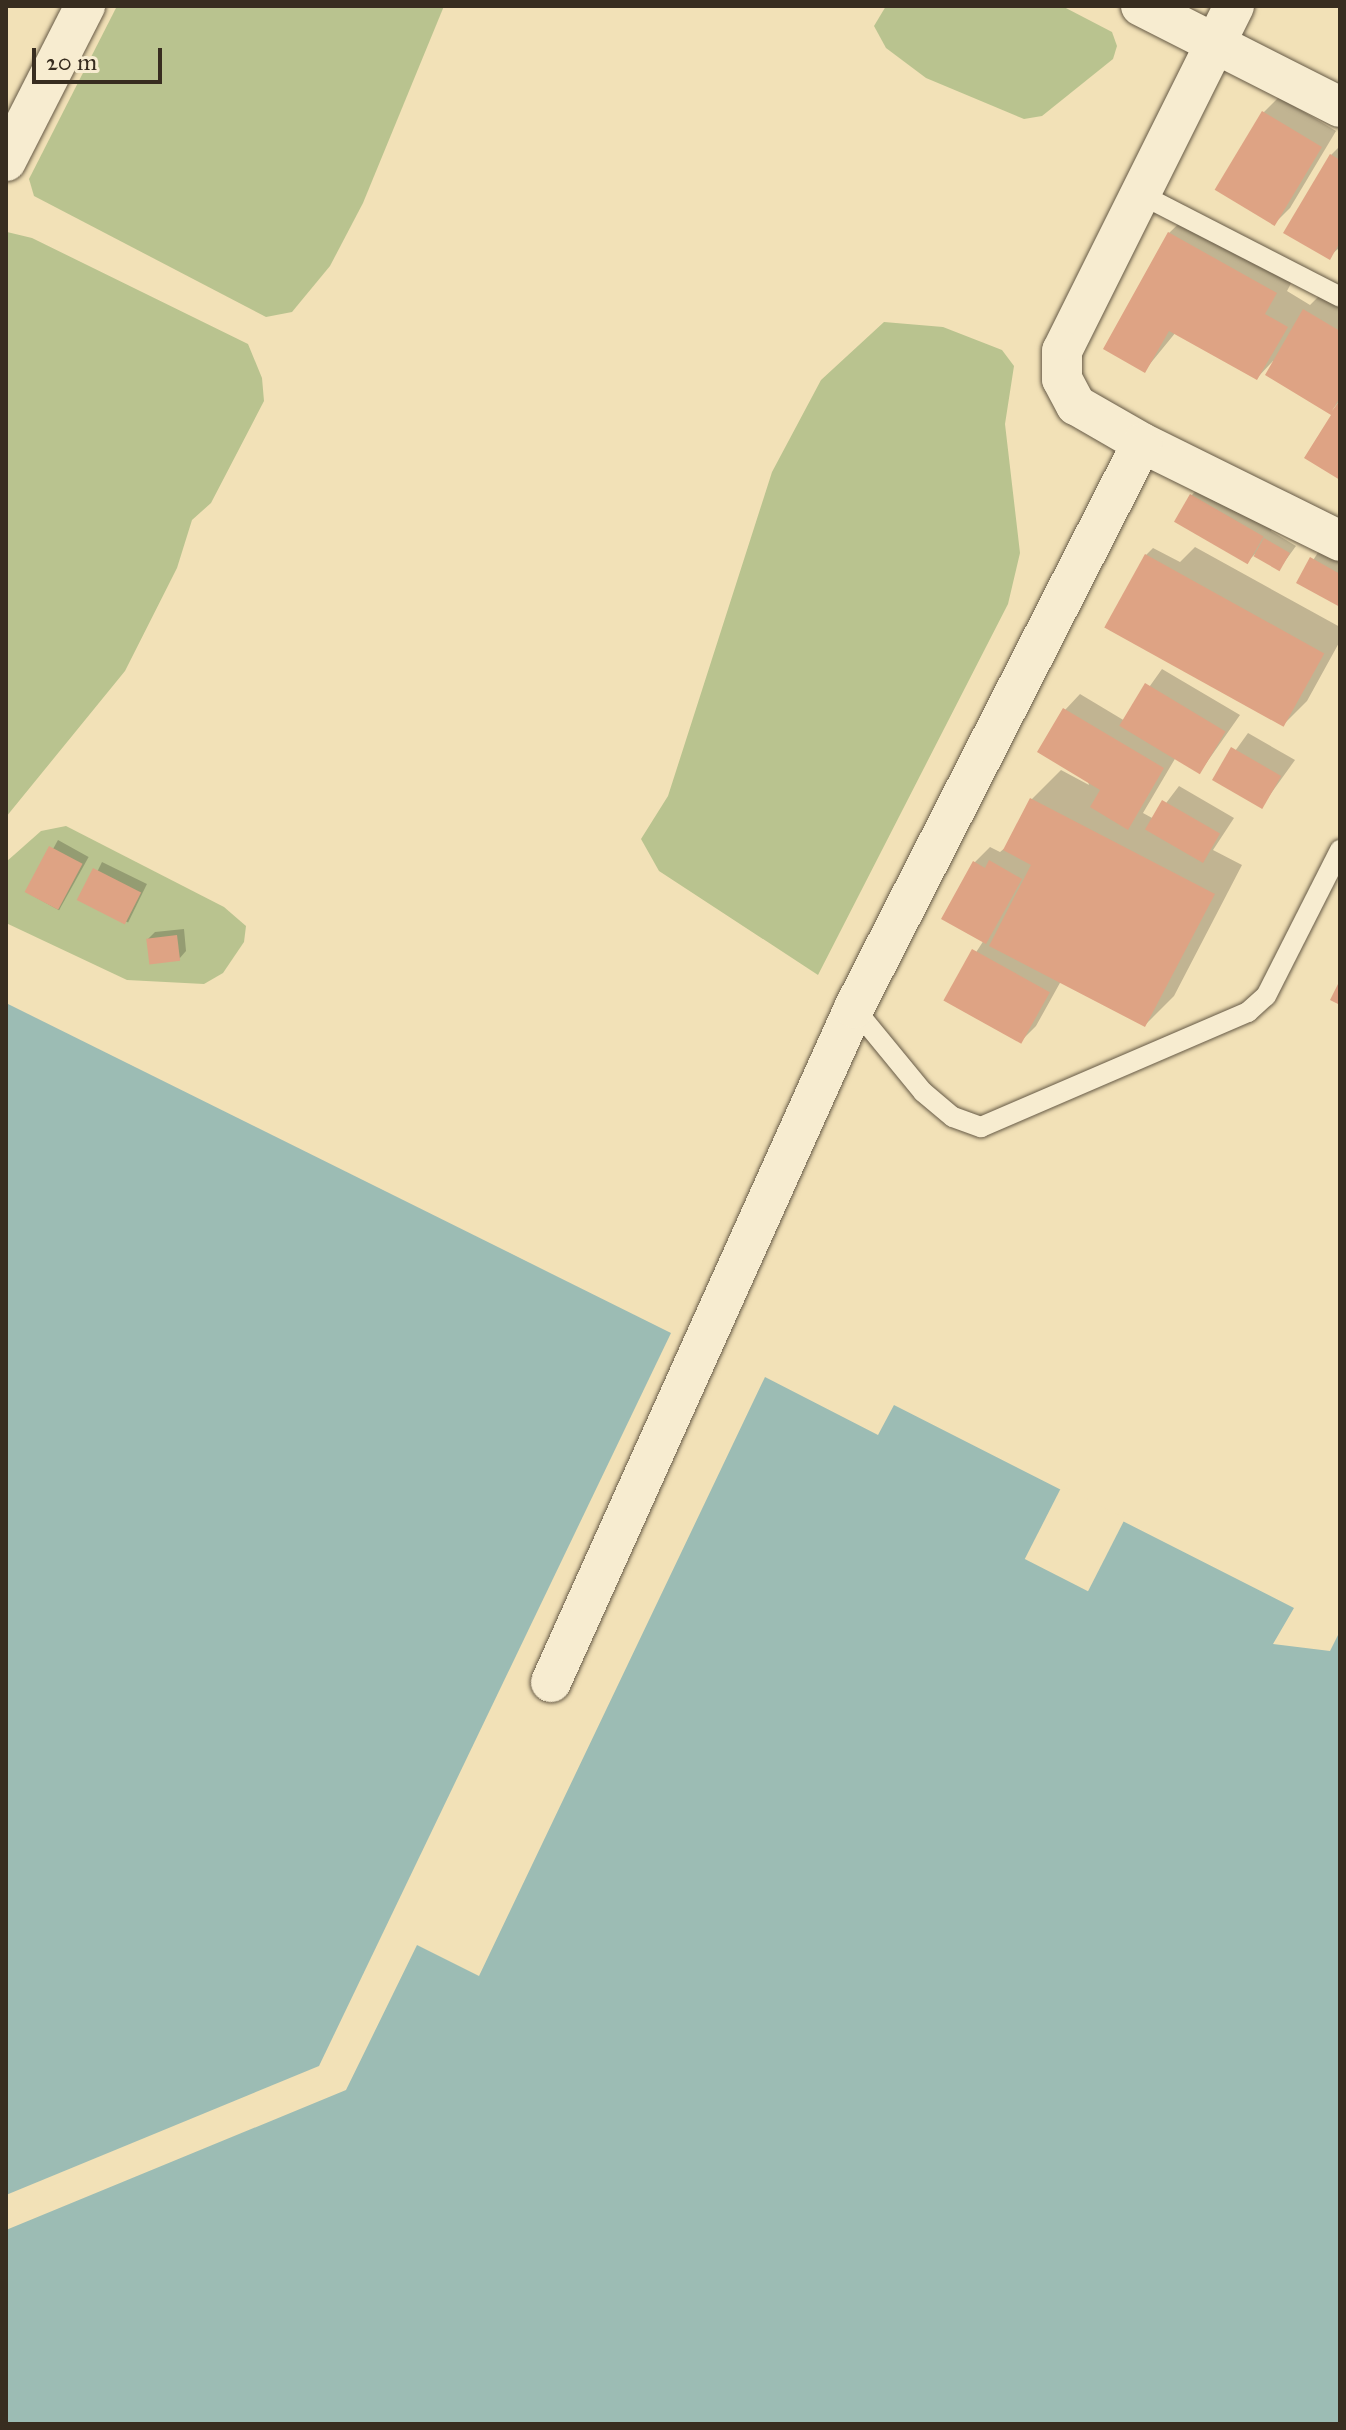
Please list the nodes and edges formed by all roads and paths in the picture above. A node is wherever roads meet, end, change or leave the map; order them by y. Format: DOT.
graph roads {
  1 [pos="85,6"];
  2 [pos="1141,6"];
  3 [pos="1234,6"];
  4 [pos="1215,43"];
  5 [pos="1340,107"];
  6 [pos="6,161"];
  7 [pos="1140,194"];
  8 [pos="1340,297"];
  9 [pos="1142,443"];
  10 [pos="1340,541"];
  11 [pos="1340,850"];
  12 [pos="854,1008"];
  13 [pos="551,1682"];
  1 -- 6 [label="street"];
  2 -- 4 [label="street"];
  3 -- 4 [label="street"];
  4 -- 5 [label="street"];
  4 -- 7 [label="street"];
  7 -- 8 [label="lane"];
  7 -- 9 [label="street"];
  9 -- 10 [label="street"];
  9 -- 12 [label="street"];
  11 -- 12 [label="lane"];
  12 -- 13 [label="street"];
}
